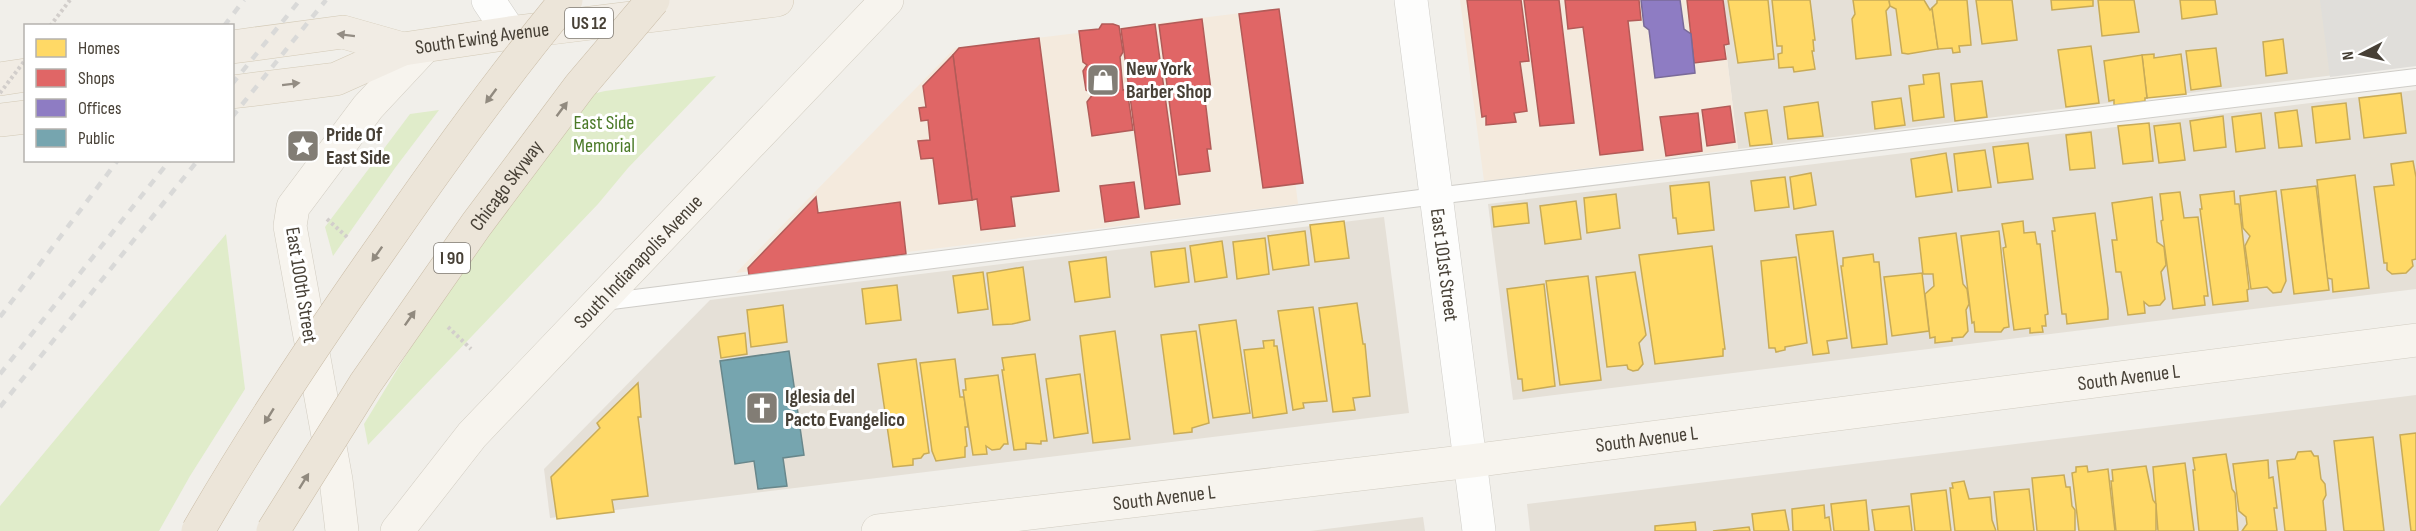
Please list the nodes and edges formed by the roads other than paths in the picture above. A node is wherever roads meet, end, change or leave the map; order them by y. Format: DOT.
graph roads {
  1 [pos="488,0"];
  2 [pos="566,0"];
  3 [pos="653,0"];
  4 [pos="777,0"];
  5 [pos="887,0"];
  6 [pos="1411,0"];
  7 [pos="510,33"];
  8 [pos="234,47"];
  9 [pos="413,48"];
  10 [pos="24,75"];
  11 [pos="2416,77"];
  12 [pos="0,79"];
  13 [pos="234,92"];
  14 [pos="24,117"];
  15 [pos="0,120"];
  16 [pos="1436,196"];
  17 [pos="597,303"];
  18 [pos="2416,340"];
  19 [pos="1471,461"];
  20 [pos="198,531"];
  21 [pos="273,531"];
  22 [pos="342,531"];
  23 [pos="398,531"];
  24 [pos="878,531"];
  25 [pos="1479,531"];
  1 -- 7 [label="street"];
  2 -- 20 [label="highway, one-way, bridge"];
  21 -- 3 [label="highway, Chicago Skyway / I 90, one-way, bridge"];
  4 -- 7 [label="main road, South Ewing Avenue / US 12"];
  5 -- 17 [label="street, South Indianapolis Avenue"];
  6 -- 16 [label="street, East 101st Street"];
  7 -- 9 [label="main road, South Ewing Avenue / US 12"];
  9 -- 8 [label="main road, South Ewing Avenue / US 12, one-way"];
  13 -- 9 [label="main road, South Ewing Avenue / US 12, one-way"];
  9 -- 22 [label="street, East 100th Street"];
  10 -- 12 [label="main road"];
  11 -- 16 [label="lane"];
  14 -- 15 [label="main road"];
  16 -- 17 [label="lane"];
  16 -- 19 [label="street, East 101st Street"];
  17 -- 23 [label="street, South Indianapolis Avenue"];
  18 -- 19 [label="street, South Avenue L"];
  19 -- 24 [label="street, South Avenue L"];
  19 -- 25 [label="street, East 101st Street"];
}
